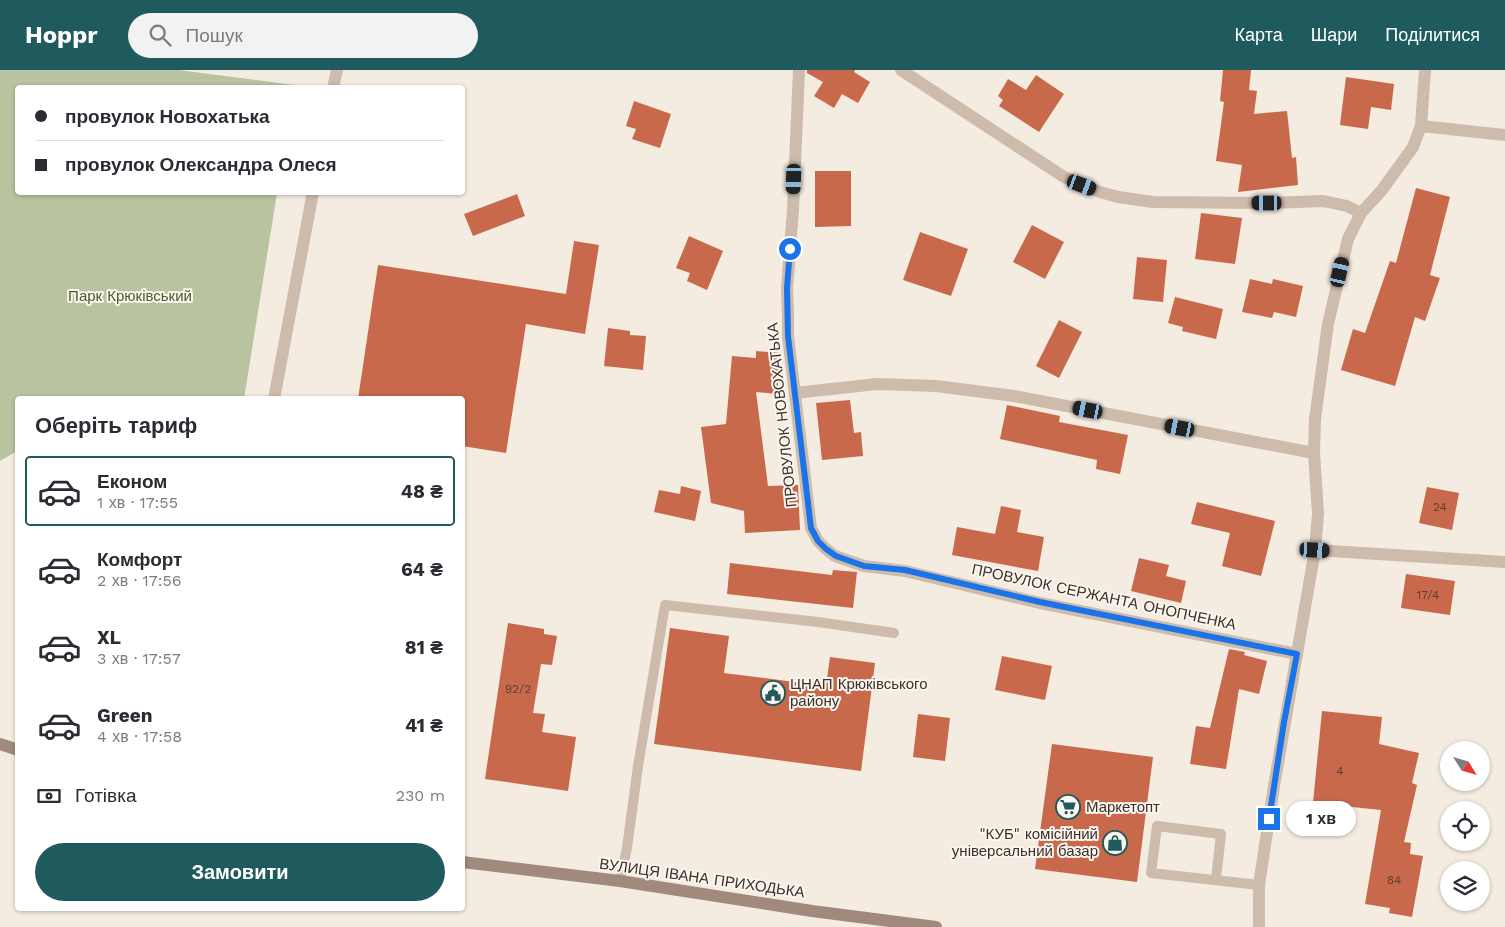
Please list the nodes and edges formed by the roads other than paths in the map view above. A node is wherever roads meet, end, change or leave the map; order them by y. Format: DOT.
graph roads {
  1 [pos="337,70"];
  2 [pos="799,70"];
  3 [pos="902,70"];
  4 [pos="1425,70"];
  5 [pos="334,85"];
  6 [pos="1421,126"];
  7 [pos="1505,134"];
  8 [pos="312,195"];
  9 [pos="1361,213"];
  10 [pos="795,393"];
  11 [pos="275,396"];
  12 [pos="1314,453"];
  13 [pos="1315,550"];
  14 [pos="1505,562"];
  15 [pos="905,570"];
  16 [pos="894,633"];
  17 [pos="1297,654"];
  18 [pos="0,744"];
  19 [pos="15,749"];
  20 [pos="465,862"];
  21 [pos="1216,879"];
  22 [pos="620,881"];
  23 [pos="1260,885"];
  24 [pos="936,927"];
  25 [pos="1259,927"];
  1 -- 5 [label="street"];
  2 -- 10 [label="street, ПРОВУЛОК НОВОХАТЬКА"];
  3 -- 9 [label="street"];
  4 -- 6 [label="street"];
  6 -- 7 [label="street"];
  6 -- 9 [label="street"];
  8 -- 11 [label="street"];
  9 -- 12 [label="street"];
  10 -- 12 [label="street"];
  10 -- 15 [label="street, ПРОВУЛОК НОВОХАТЬКА"];
  12 -- 13 [label="street"];
  13 -- 14 [label="street"];
  13 -- 17 [label="street"];
  15 -- 17 [label="street, ПРОВУЛОК СЕРЖАНТА ОНОПЧЕНКА"];
  16 -- 22 [label="lane"];
  17 -- 23 [label="street"];
  18 -- 19 [label="main road"];
  20 -- 22 [label="main road, ВУЛИЦЯ ІВАНА ПРИХОДЬКА"];
  21 -- 21 [label="lane"];
  21 -- 23 [label="lane"];
  22 -- 24 [label="main road, ВУЛИЦЯ ІВАНА ПРИХОДЬКА"];
  23 -- 25 [label="street"];
}
